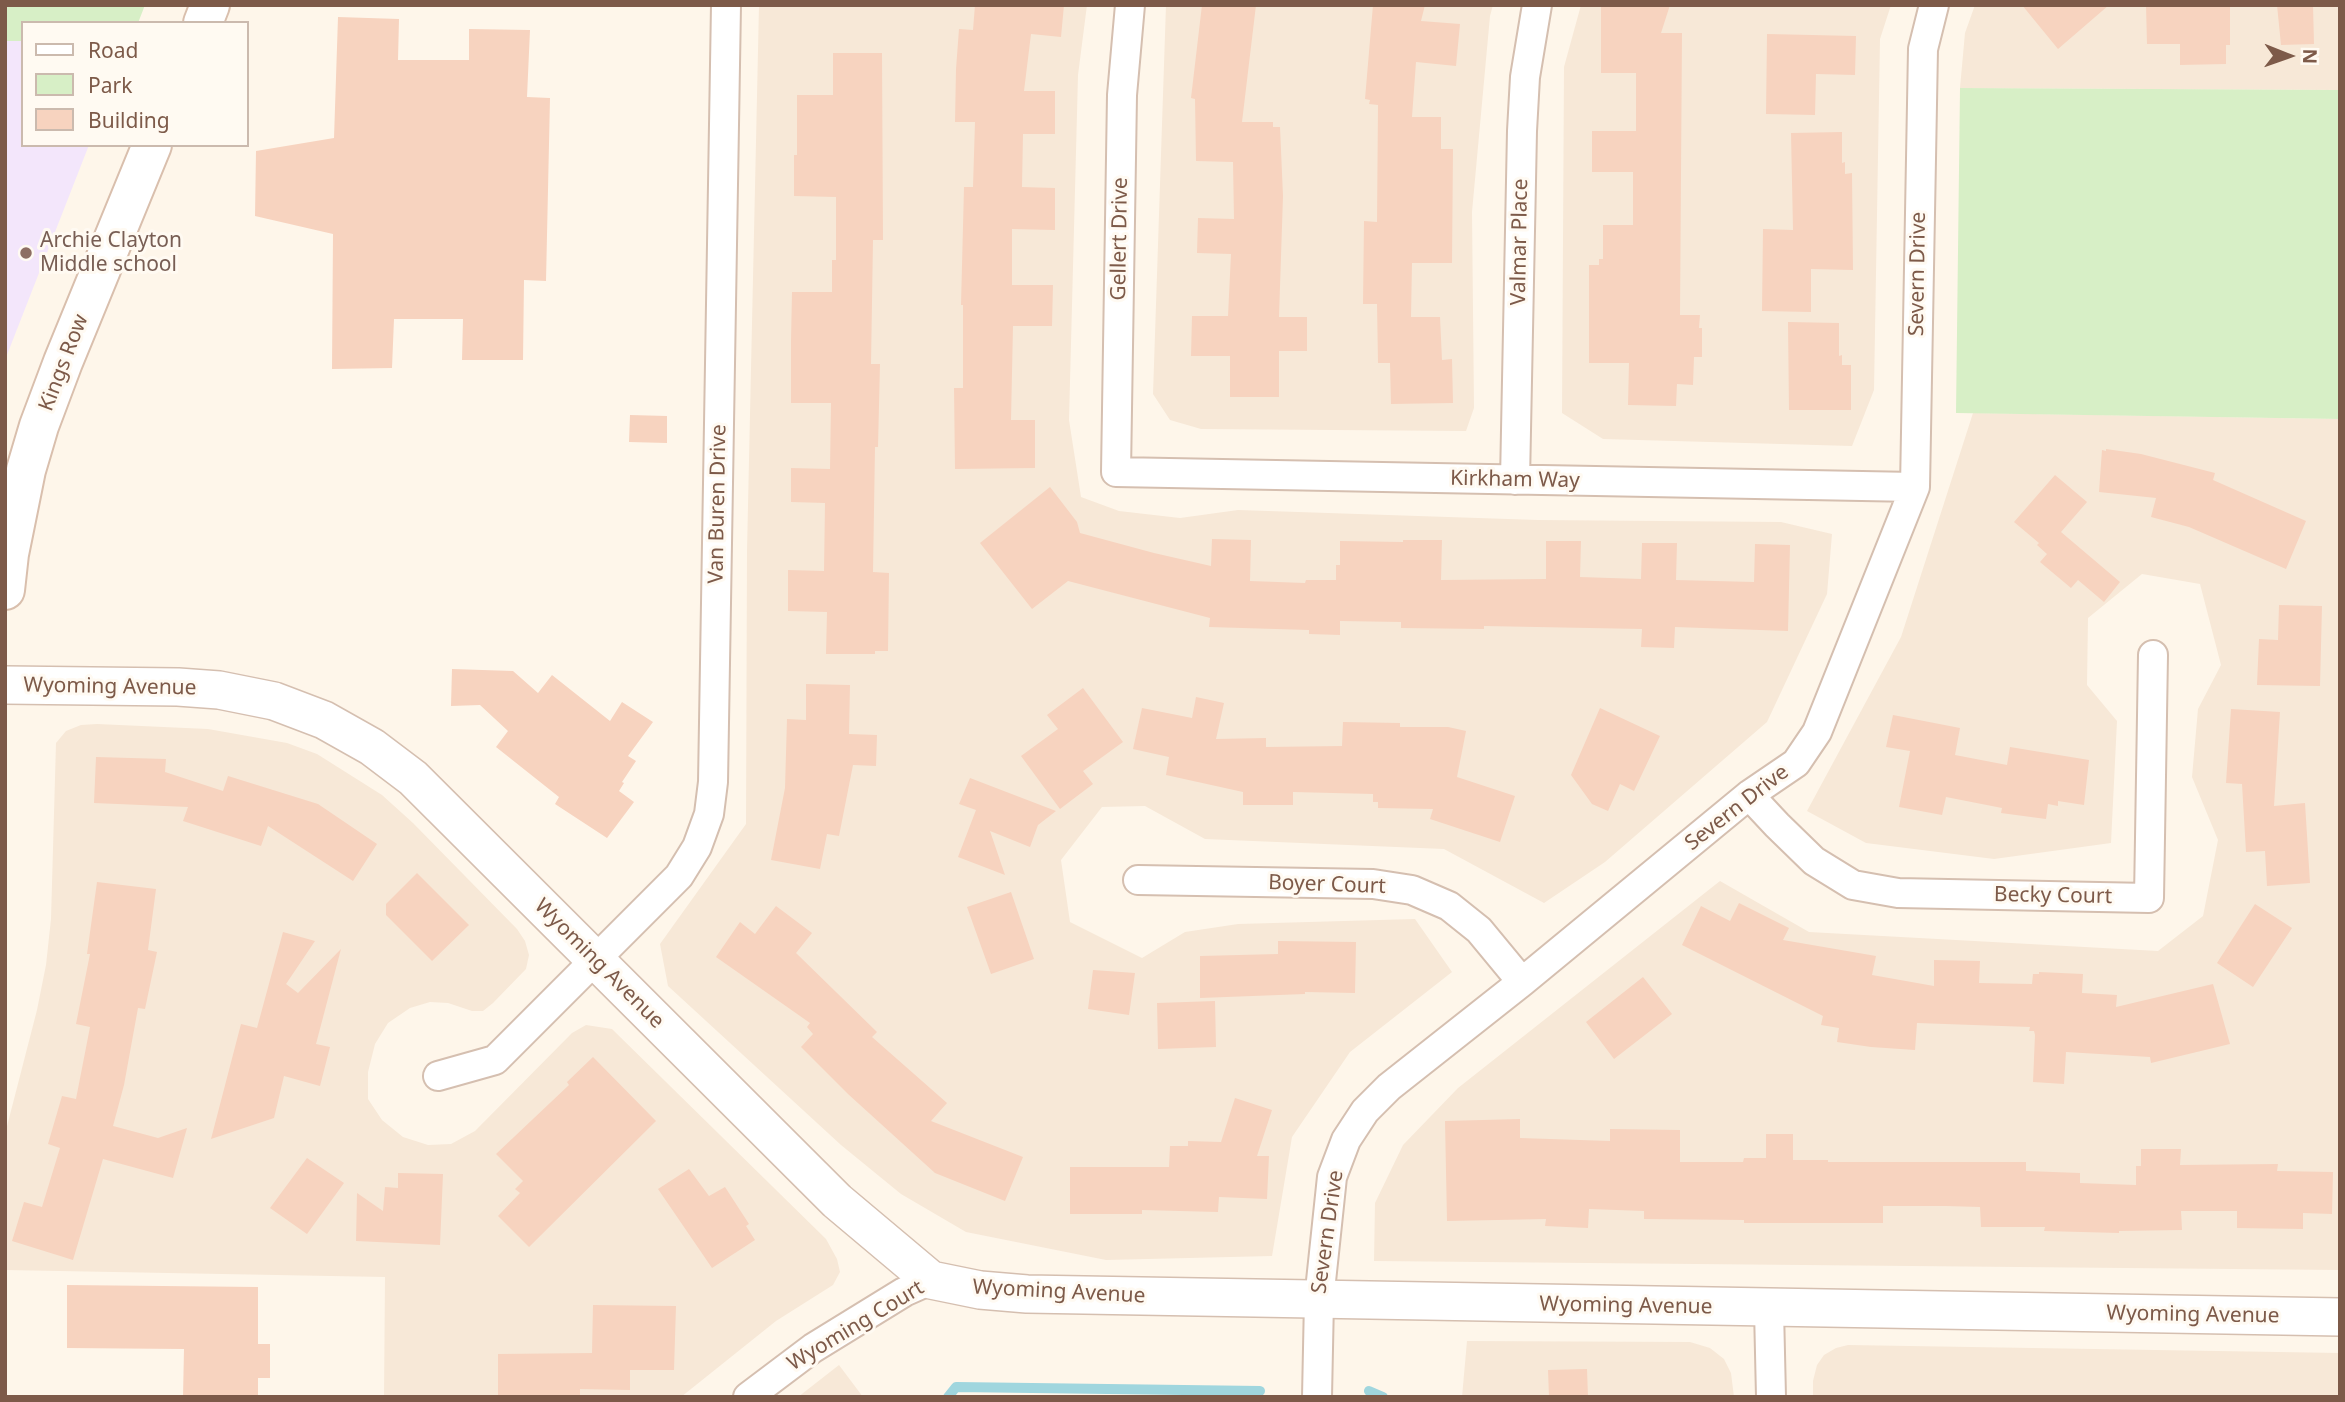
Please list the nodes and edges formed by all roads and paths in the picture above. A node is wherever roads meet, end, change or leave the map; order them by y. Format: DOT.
graph roads {
  1 [pos="210,5"];
  2 [pos="726,5"];
  3 [pos="1129,5"];
  4 [pos="1537,5"];
  5 [pos="1934,5"];
  6 [pos="203,21"];
  7 [pos="151,147"];
  8 [pos="1116,472"];
  9 [pos="1515,480"];
  10 [pos="1914,487"];
  11 [pos="5,590"];
  12 [pos="2153,655"];
  13 [pos="5,685"];
  14 [pos="1749,795"];
  15 [pos="1138,880"];
  16 [pos="596,961"];
  17 [pos="1522,982"];
  18 [pos="438,1076"];
  19 [pos="931,1280"];
  20 [pos="1318,1300"];
  21 [pos="1769,1308"];
  22 [pos="2340,1317"];
  23 [pos="748,1397"];
  24 [pos="1317,1397"];
  25 [pos="1771,1397"];
  1 -- 6 [label="main road"];
  2 -- 16 [label="street, Van Buren Drive"];
  3 -- 8 [label="street, Gellert Drive"];
  4 -- 9 [label="street, Valmar Place"];
  5 -- 10 [label="street, Severn Drive"];
  7 -- 11 [label="main road, Kings Row"];
  8 -- 9 [label="street, Kirkham Way"];
  9 -- 10 [label="street, Kirkham Way"];
  10 -- 14 [label="street, Severn Drive"];
  12 -- 14 [label="street, Becky Court"];
  13 -- 16 [label="street, Wyoming Avenue"];
  14 -- 17 [label="street, Severn Drive"];
  15 -- 17 [label="street, Boyer Court"];
  16 -- 18 [label="street, Van Buren Drive"];
  16 -- 19 [label="street, Wyoming Avenue"];
  17 -- 20 [label="street, Severn Drive"];
  19 -- 20 [label="street, Wyoming Avenue"];
  19 -- 23 [label="street, Wyoming Court"];
  20 -- 21 [label="street, Wyoming Avenue"];
  20 -- 24 [label="street, Severn Drive"];
  21 -- 22 [label="street, Wyoming Avenue"];
  21 -- 25 [label="street"];
}
